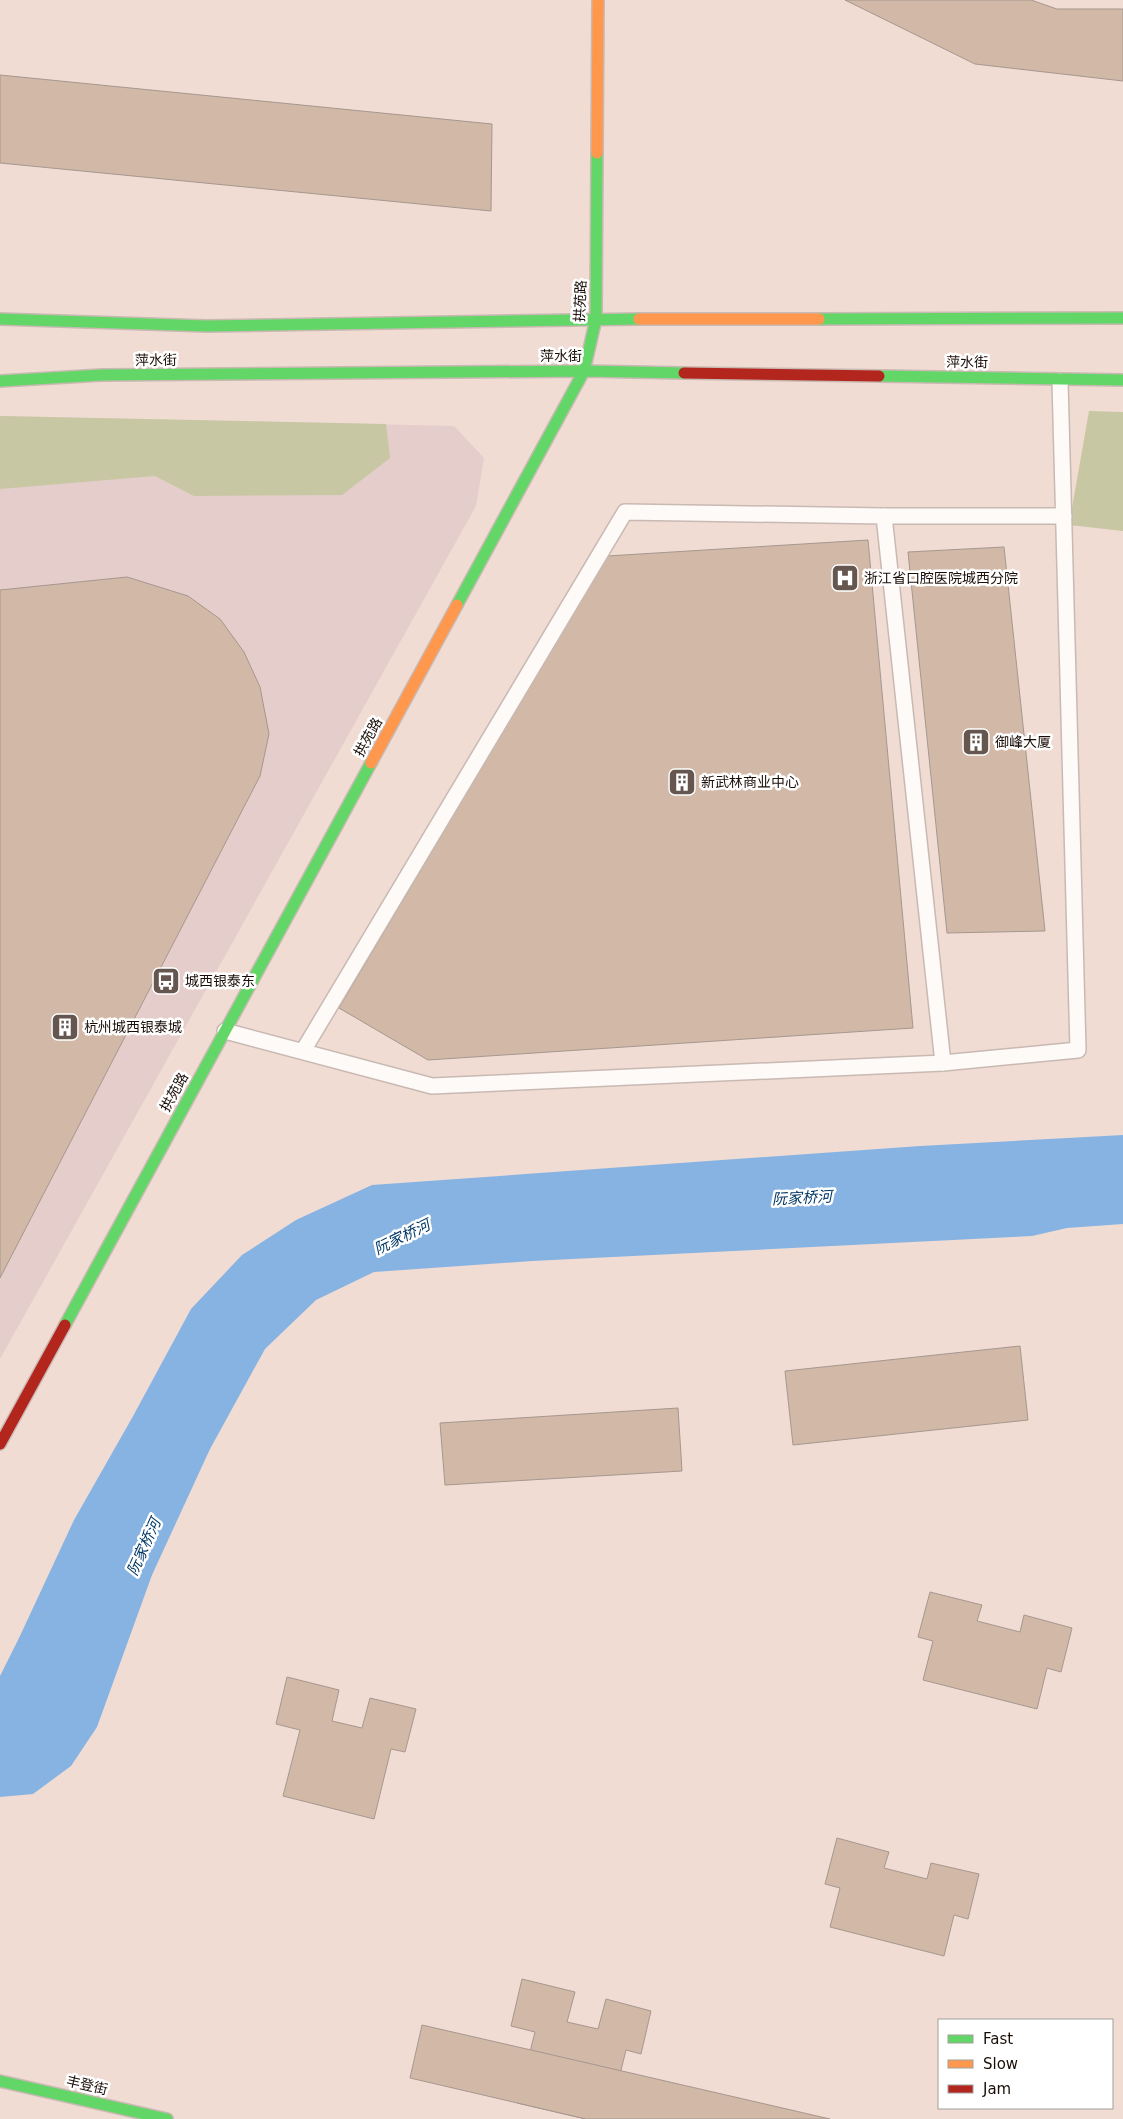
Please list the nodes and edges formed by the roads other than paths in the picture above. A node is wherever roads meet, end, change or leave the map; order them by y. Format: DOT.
graph roads {
  1 [pos="598,0"];
  2 [pos="1123,318"];
  3 [pos="0,319"];
  4 [pos="596,319"];
  5 [pos="584,371"];
  6 [pos="1123,380"];
  7 [pos="0,381"];
  8 [pos="1060,381"];
  9 [pos="884,516"];
  10 [pos="1064,516"];
  11 [pos="225,1031"];
  12 [pos="302,1052"];
  13 [pos="943,1063"];
  14 [pos="0,1444"];
  15 [pos="0,2081"];
  16 [pos="167,2119"];
  1 -- 4 [label="main road, 拱苑路"];
  2 -- 4 [label="main road"];
  3 -- 4 [label="main road"];
  4 -- 5 [label="main road, 拱苑路"];
  5 -- 6 [label="main road, 萍水街"];
  5 -- 7 [label="main road, 萍水街"];
  5 -- 11 [label="main road, 拱苑路"];
  8 -- 10 [label="lane"];
  9 -- 10 [label="lane"];
  9 -- 12 [label="lane"];
  9 -- 13 [label="lane"];
  10 -- 13 [label="lane"];
  11 -- 12 [label="lane"];
  11 -- 14 [label="main road, 拱苑路"];
  12 -- 13 [label="lane"];
  15 -- 16 [label="main road, 丰登街"];
}
